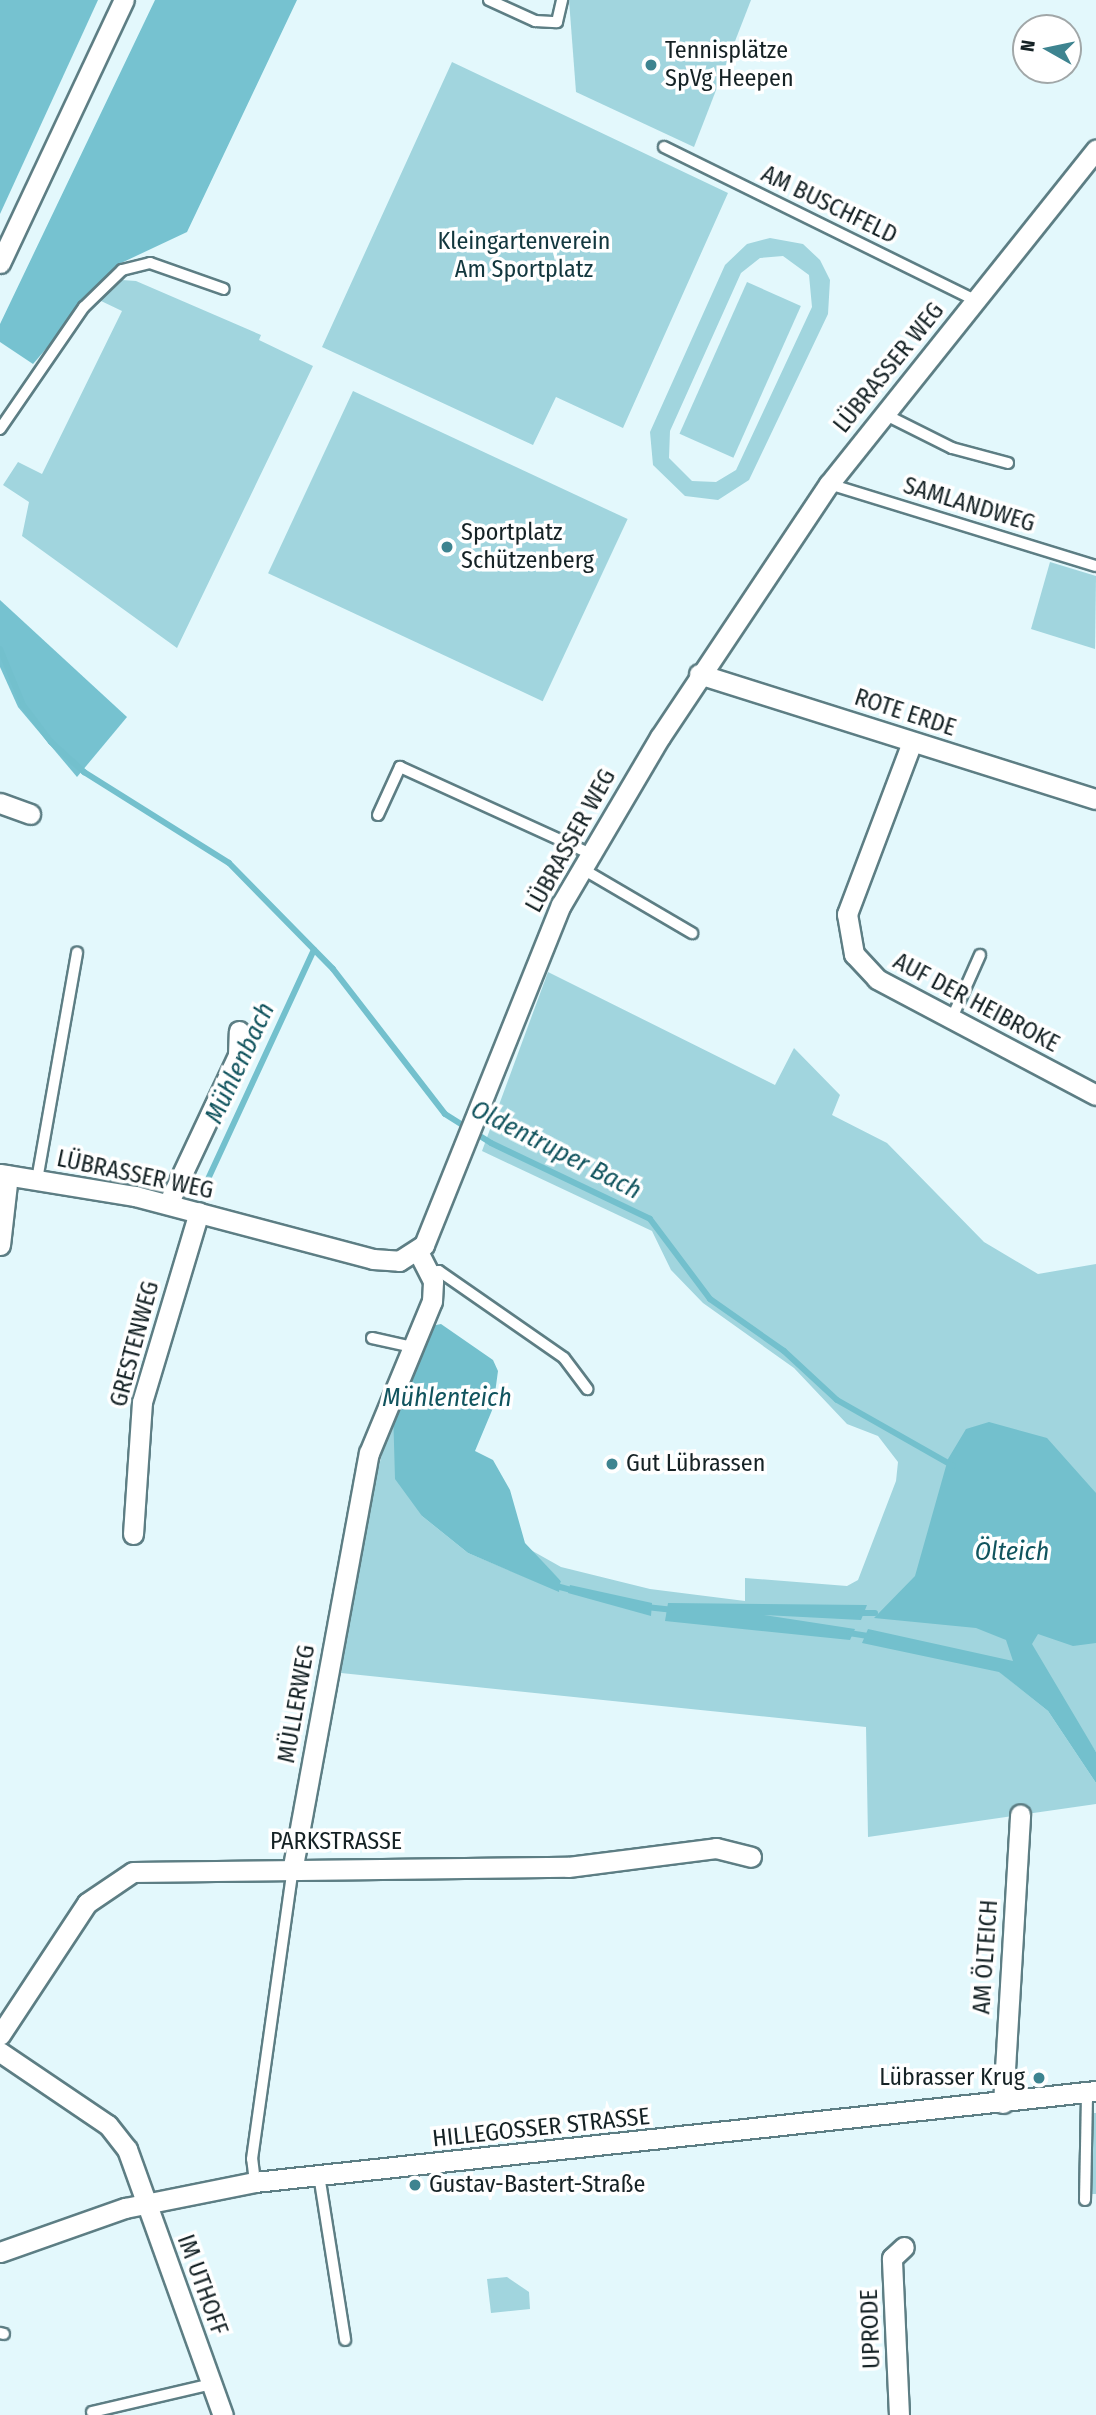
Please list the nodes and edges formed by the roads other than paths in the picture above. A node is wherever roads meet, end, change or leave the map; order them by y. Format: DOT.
graph roads {
  1 [pos="124,0"];
  2 [pos="489,0"];
  3 [pos="562,0"];
  4 [pos="664,147"];
  5 [pos="1096,149"];
  6 [pos="0,263"];
  7 [pos="224,289"];
  8 [pos="975,300"];
  9 [pos="884,414"];
  10 [pos="0,429"];
  11 [pos="1008,463"];
  12 [pos="829,484"];
  13 [pos="1096,566"];
  14 [pos="699,674"];
  15 [pos="912,741"];
  16 [pos="1096,799"];
  17 [pos="0,803"];
  18 [pos="30,814"];
  19 [pos="378,815"];
  20 [pos="585,860"];
  21 [pos="692,933"];
  22 [pos="78,952"];
  23 [pos="980,956"];
  24 [pos="952,1018"];
  25 [pos="239,1031"];
  26 [pos="1096,1095"];
  27 [pos="4,1175"];
  28 [pos="37,1180"];
  29 [pos="168,1204"];
  30 [pos="199,1212"];
  31 [pos="0,1245"];
  32 [pos="418,1251"];
  33 [pos="430,1272"];
  34 [pos="372,1338"];
  35 [pos="413,1347"];
  36 [pos="587,1389"];
  37 [pos="133,1534"];
  38 [pos="1020,1814"];
  39 [pos="751,1857"];
  40 [pos="293,1866"];
  41 [pos="0,2035"];
  42 [pos="0,2052"];
  43 [pos="1091,2092"];
  44 [pos="1003,2103"];
  45 [pos="319,2175"];
  46 [pos="255,2182"];
  47 [pos="1085,2200"];
  48 [pos="146,2202"];
  49 [pos="904,2246"];
  50 [pos="0,2252"];
  51 [pos="345,2340"];
  52 [pos="212,2384"];
  53 [pos="92,2412"];
  54 [pos="223,2415"];
  55 [pos="899,2415"];
  1 -- 6 [label="street"];
  2 -- 3 [label="lane"];
  4 -- 8 [label="lane, AM BUSCHFELD"];
  5 -- 8 [label="street, LÜBRASSER WEG"];
  7 -- 10 [label="lane"];
  8 -- 9 [label="street, LÜBRASSER WEG"];
  9 -- 11 [label="lane"];
  9 -- 12 [label="street, LÜBRASSER WEG"];
  12 -- 13 [label="lane, SAMLANDWEG"];
  12 -- 14 [label="street, LÜBRASSER WEG"];
  14 -- 15 [label="street, ROTE ERDE"];
  14 -- 20 [label="street, LÜBRASSER WEG"];
  15 -- 16 [label="street, ROTE ERDE"];
  15 -- 24 [label="street, AUF DER HEIBROKE"];
  17 -- 18 [label="street"];
  19 -- 20 [label="lane"];
  20 -- 21 [label="lane"];
  20 -- 32 [label="street, LÜBRASSER WEG"];
  22 -- 28 [label="lane"];
  23 -- 24 [label="lane"];
  24 -- 26 [label="street, AUF DER HEIBROKE"];
  25 -- 29 [label="street"];
  27 -- 28 [label="street, LÜBRASSER WEG"];
  27 -- 31 [label="street"];
  28 -- 29 [label="street, LÜBRASSER WEG"];
  29 -- 30 [label="street, LÜBRASSER WEG"];
  30 -- 32 [label="street, LÜBRASSER WEG"];
  30 -- 37 [label="street, GRESTENWEG"];
  32 -- 33 [label="street"];
  33 -- 35 [label="street, MÜLLERWEG"];
  33 -- 36 [label="lane"];
  34 -- 35 [label="lane"];
  35 -- 40 [label="street, MÜLLERWEG"];
  38 -- 44 [label="street, AM ÖLTEICH"];
  39 -- 40 [label="street, PARKSTRASSE"];
  40 -- 41 [label="street, PARKSTRASSE"];
  40 -- 46 [label="lane, MÜLLERWEG"];
  42 -- 48 [label="street"];
  43 -- 44 [label="street, HILLEGOSSER STRASSE"];
  43 -- 47 [label="lane"];
  44 -- 45 [label="street, HILLEGOSSER STRASSE"];
  45 -- 46 [label="street, HILLEGOSSER STRASSE"];
  45 -- 51 [label="lane"];
  46 -- 48 [label="street, HILLEGOSSER STRASSE"];
  48 -- 50 [label="street, HILLEGOSSER STRASSE"];
  48 -- 52 [label="street, IM UTHOFF"];
  49 -- 55 [label="street, UPRODE"];
  52 -- 53 [label="lane"];
  52 -- 54 [label="street, IM UTHOFF"];
}
